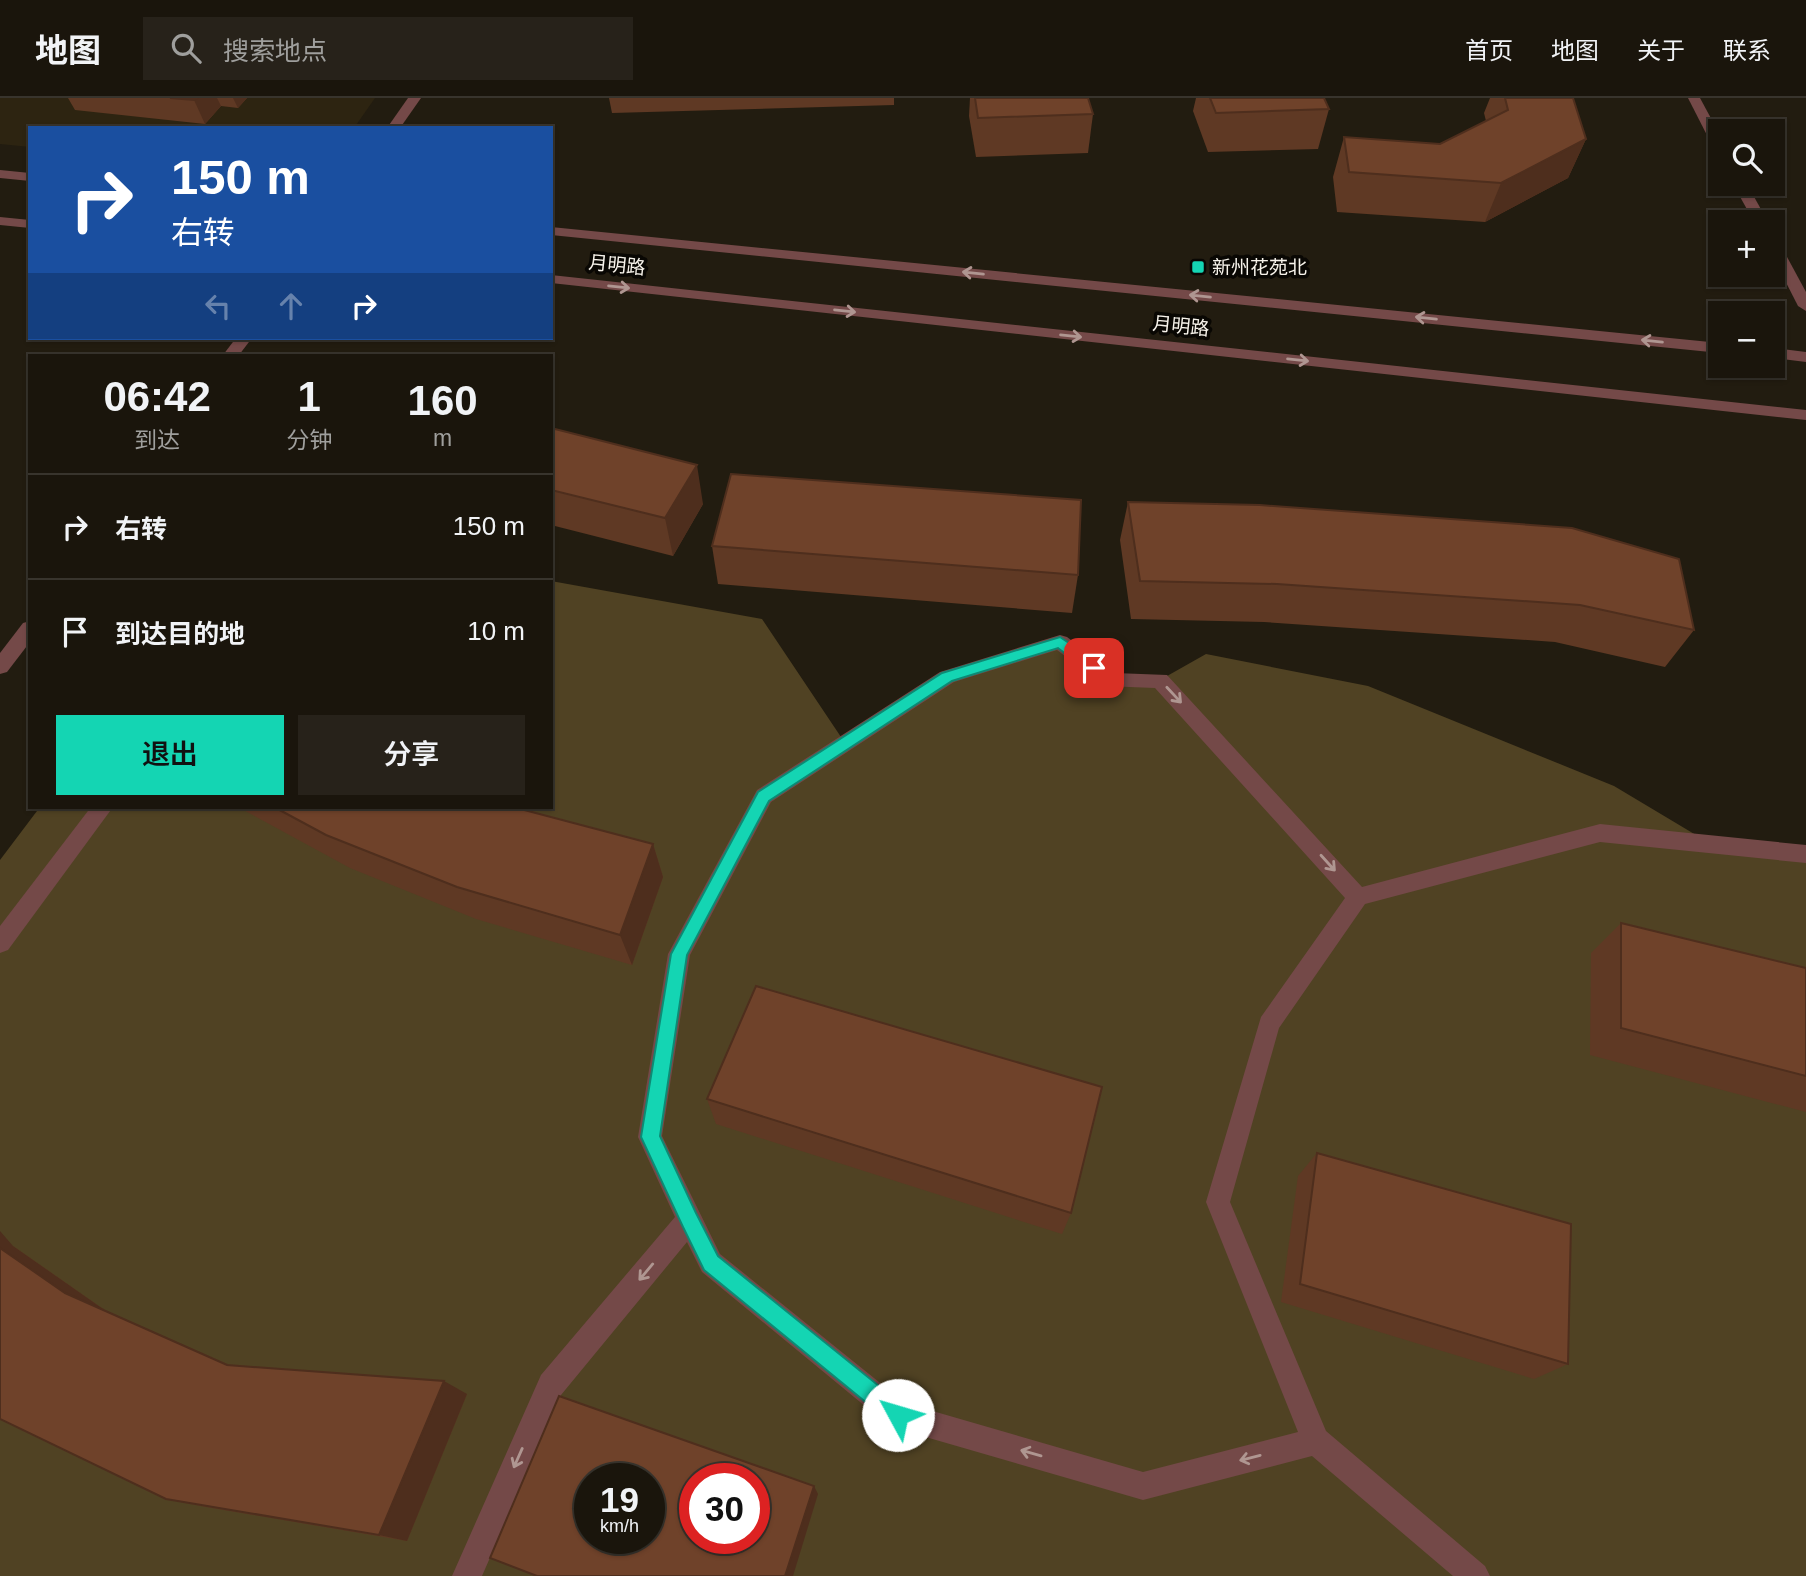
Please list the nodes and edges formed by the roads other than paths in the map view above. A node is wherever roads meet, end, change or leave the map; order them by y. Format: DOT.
graph roads {
  1 [pos="415,98"];
  2 [pos="1694,98"];
  3 [pos="1708,124"];
  4 [pos="394,126"];
  5 [pos="0,174"];
  6 [pos="28,177"];
  7 [pos="0,221"];
  8 [pos="28,225"];
  9 [pos="553,231"];
  10 [pos="1785,267"];
  11 [pos="553,279"];
  12 [pos="1806,306"];
  13 [pos="242,340"];
  14 [pos="1708,347"];
  15 [pos="232,354"];
  16 [pos="1785,354"];
  17 [pos="1806,357"];
  18 [pos="1806,415"];
  19 [pos="28,631"];
  20 [pos="0,667"];
  21 [pos="101,809"];
  22 [pos="1806,854"];
  23 [pos="1358,897"];
  24 [pos="0,943"];
  25 [pos="689,1220"];
  26 [pos="1317,1441"];
  27 [pos="467,1576"];
  28 [pos="1475,1576"];
  1 -- 4 [label="street"];
  2 -- 3 [label="street"];
  5 -- 6 [label="street"];
  7 -- 8 [label="street"];
  14 -- 9 [label="street, 月明路, one-way"];
  10 -- 12 [label="street"];
  11 -- 18 [label="street, 月明路, one-way"];
  13 -- 15 [label="street"];
  16 -- 17 [label="street"];
  19 -- 20 [label="street"];
  21 -- 24 [label="street"];
  22 -- 23 [label="street"];
  25 -- 23 [label="street, one-way"];
  23 -- 26 [label="street"];
  26 -- 25 [label="street, one-way"];
  25 -- 27 [label="street, one-way"];
  26 -- 28 [label="street"];
}
